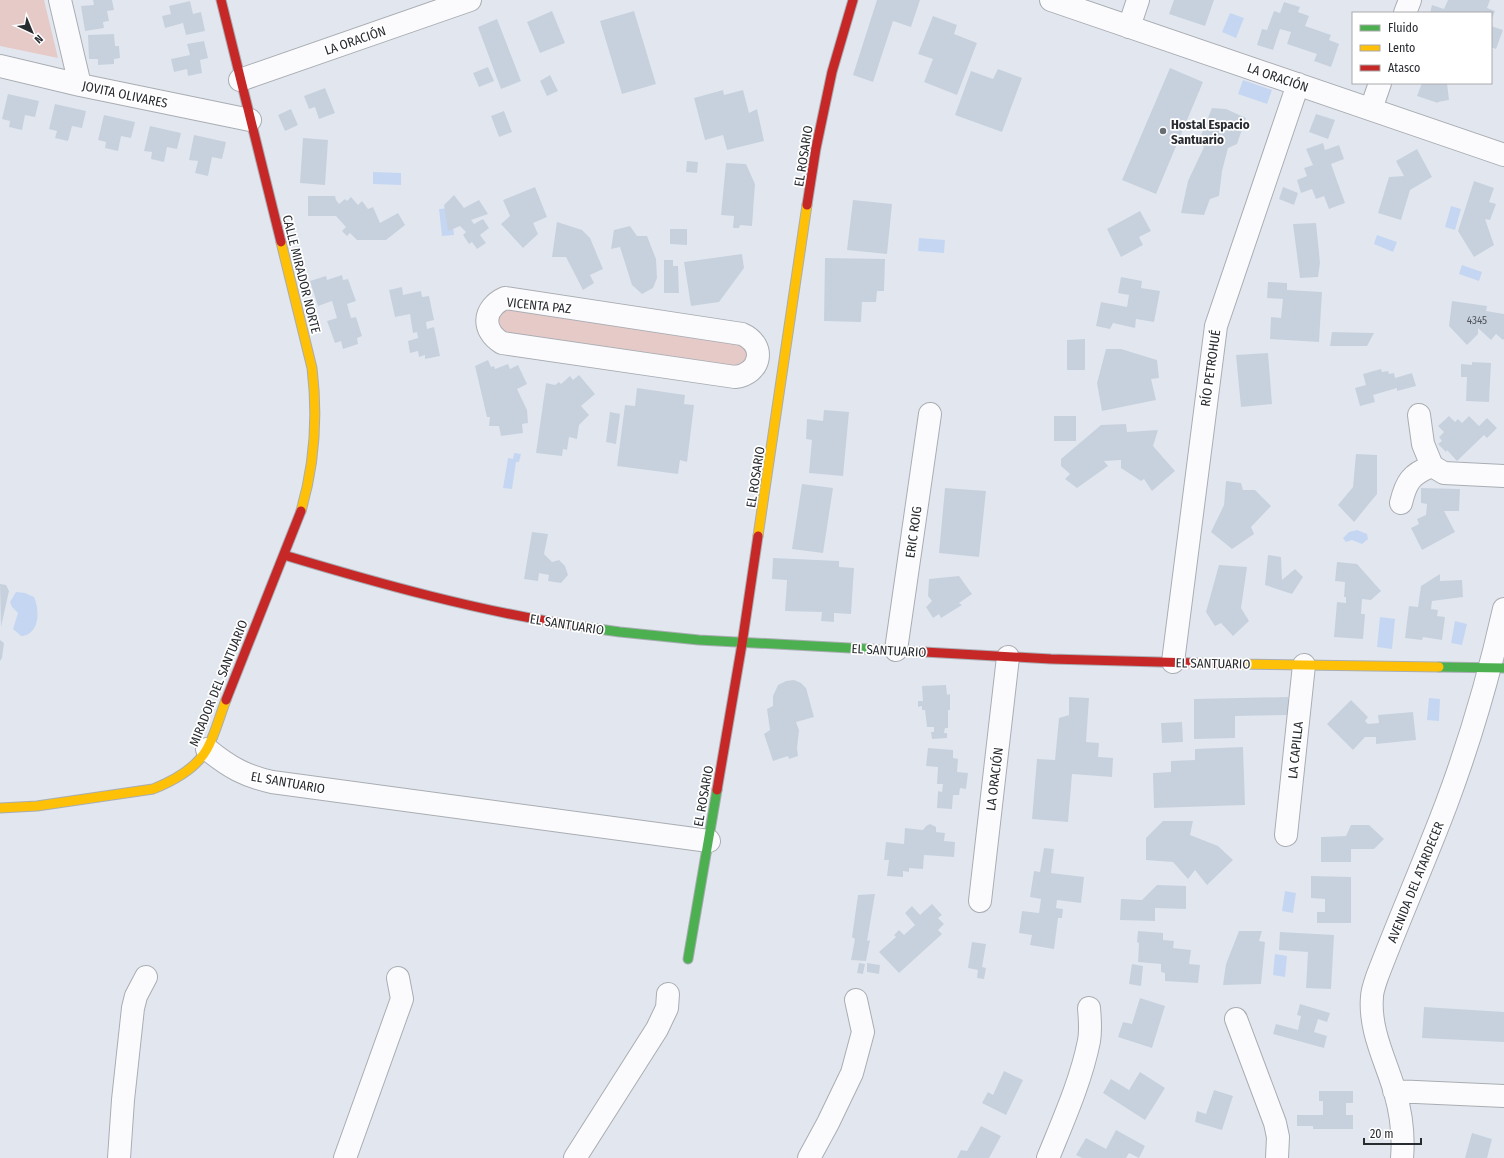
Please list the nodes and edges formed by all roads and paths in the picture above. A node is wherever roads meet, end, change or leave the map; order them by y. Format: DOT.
graph roads {
  1 [pos="60,0"];
  2 [pos="221,0"];
  3 [pos="470,0"];
  4 [pos="853,0"];
  5 [pos="1051,0"];
  6 [pos="1138,0"];
  7 [pos="1410,0"];
  8 [pos="1405,12"];
  9 [pos="1129,26"];
  10 [pos="0,66"];
  11 [pos="240,80"];
  12 [pos="1298,84"];
  13 [pos="1380,84"];
  14 [pos="80,85"];
  15 [pos="1371,109"];
  16 [pos="250,120"];
  17 [pos="1504,155"];
  18 [pos="758,359"];
  19 [pos="785,363"];
  20 [pos="930,414"];
  21 [pos="1419,415"];
  22 [pos="1432,466"];
  23 [pos="1504,476"];
  24 [pos="1401,503"];
  25 [pos="284,555"];
  26 [pos="1504,610"];
  27 [pos="742,644"];
  28 [pos="896,650"];
  29 [pos="1008,657"];
  30 [pos="1173,662"];
  31 [pos="1304,665"];
  32 [pos="1497,668"];
  33 [pos="208,749"];
  34 [pos="0,808"];
  35 [pos="1286,835"];
  36 [pos="709,841"];
  37 [pos="980,901"];
  38 [pos="688,959"];
  39 [pos="146,977"];
  40 [pos="398,978"];
  41 [pos="668,994"];
  42 [pos="856,1000"];
  43 [pos="1090,1008"];
  44 [pos="1236,1019"];
  45 [pos="1394,1091"];
  46 [pos="1504,1096"];
  47 [pos="119,1158"];
  48 [pos="345,1158"];
  49 [pos="575,1158"];
  50 [pos="809,1158"];
  51 [pos="1048,1158"];
  52 [pos="1276,1158"];
  53 [pos="1402,1158"];
  1 -- 14 [label="street"];
  2 -- 11 [label="street, CALLE MIRADOR NORTE"];
  3 -- 11 [label="street, LA ORACIÓN"];
  4 -- 19 [label="street, EL ROSARIO"];
  5 -- 9 [label="street, LA ORACIÓN"];
  6 -- 9 [label="street"];
  7 -- 8 [label="street"];
  9 -- 12 [label="street, LA ORACIÓN"];
  10 -- 14 [label="street, JOVITA OLIVARES"];
  11 -- 16 [label="street, CALLE MIRADOR NORTE"];
  12 -- 15 [label="street, LA ORACIÓN"];
  12 -- 30 [label="street, RÍO PETROHUÉ"];
  13 -- 15 [label="street"];
  14 -- 16 [label="street, JOVITA OLIVARES"];
  15 -- 17 [label="street, LA ORACIÓN"];
  16 -- 25 [label="street, CALLE MIRADOR NORTE"];
  18 -- 18 [label="street, VICENTA PAZ"];
  18 -- 19 [label="street"];
  19 -- 27 [label="street, EL ROSARIO"];
  20 -- 28 [label="street, ERIC ROIG"];
  21 -- 22 [label="street"];
  22 -- 23 [label="street"];
  22 -- 24 [label="street"];
  25 -- 27 [label="street, EL SANTUARIO"];
  25 -- 33 [label="street, MIRADOR DEL SANTUARIO"];
  26 -- 32 [label="street, AVENIDA DEL ATARDECER"];
  27 -- 28 [label="street, EL SANTUARIO"];
  27 -- 36 [label="street, EL ROSARIO"];
  28 -- 29 [label="street, EL SANTUARIO"];
  29 -- 30 [label="street, EL SANTUARIO"];
  29 -- 37 [label="street, LA ORACIÓN"];
  30 -- 31 [label="street, EL SANTUARIO"];
  31 -- 32 [label="street, EL SANTUARIO"];
  31 -- 35 [label="street, LA CAPILLA"];
  32 -- 45 [label="street, AVENIDA DEL ATARDECER"];
  33 -- 34 [label="street, MIRADOR DEL SANTUARIO"];
  33 -- 36 [label="street, EL SANTUARIO"];
  36 -- 38 [label="street, EL ROSARIO"];
  39 -- 47 [label="street"];
  40 -- 48 [label="street"];
  41 -- 49 [label="street"];
  42 -- 50 [label="street"];
  43 -- 51 [label="street"];
  44 -- 52 [label="street"];
  45 -- 46 [label="street"];
  45 -- 53 [label="street, AVENIDA DEL ATARDECER"];
}
